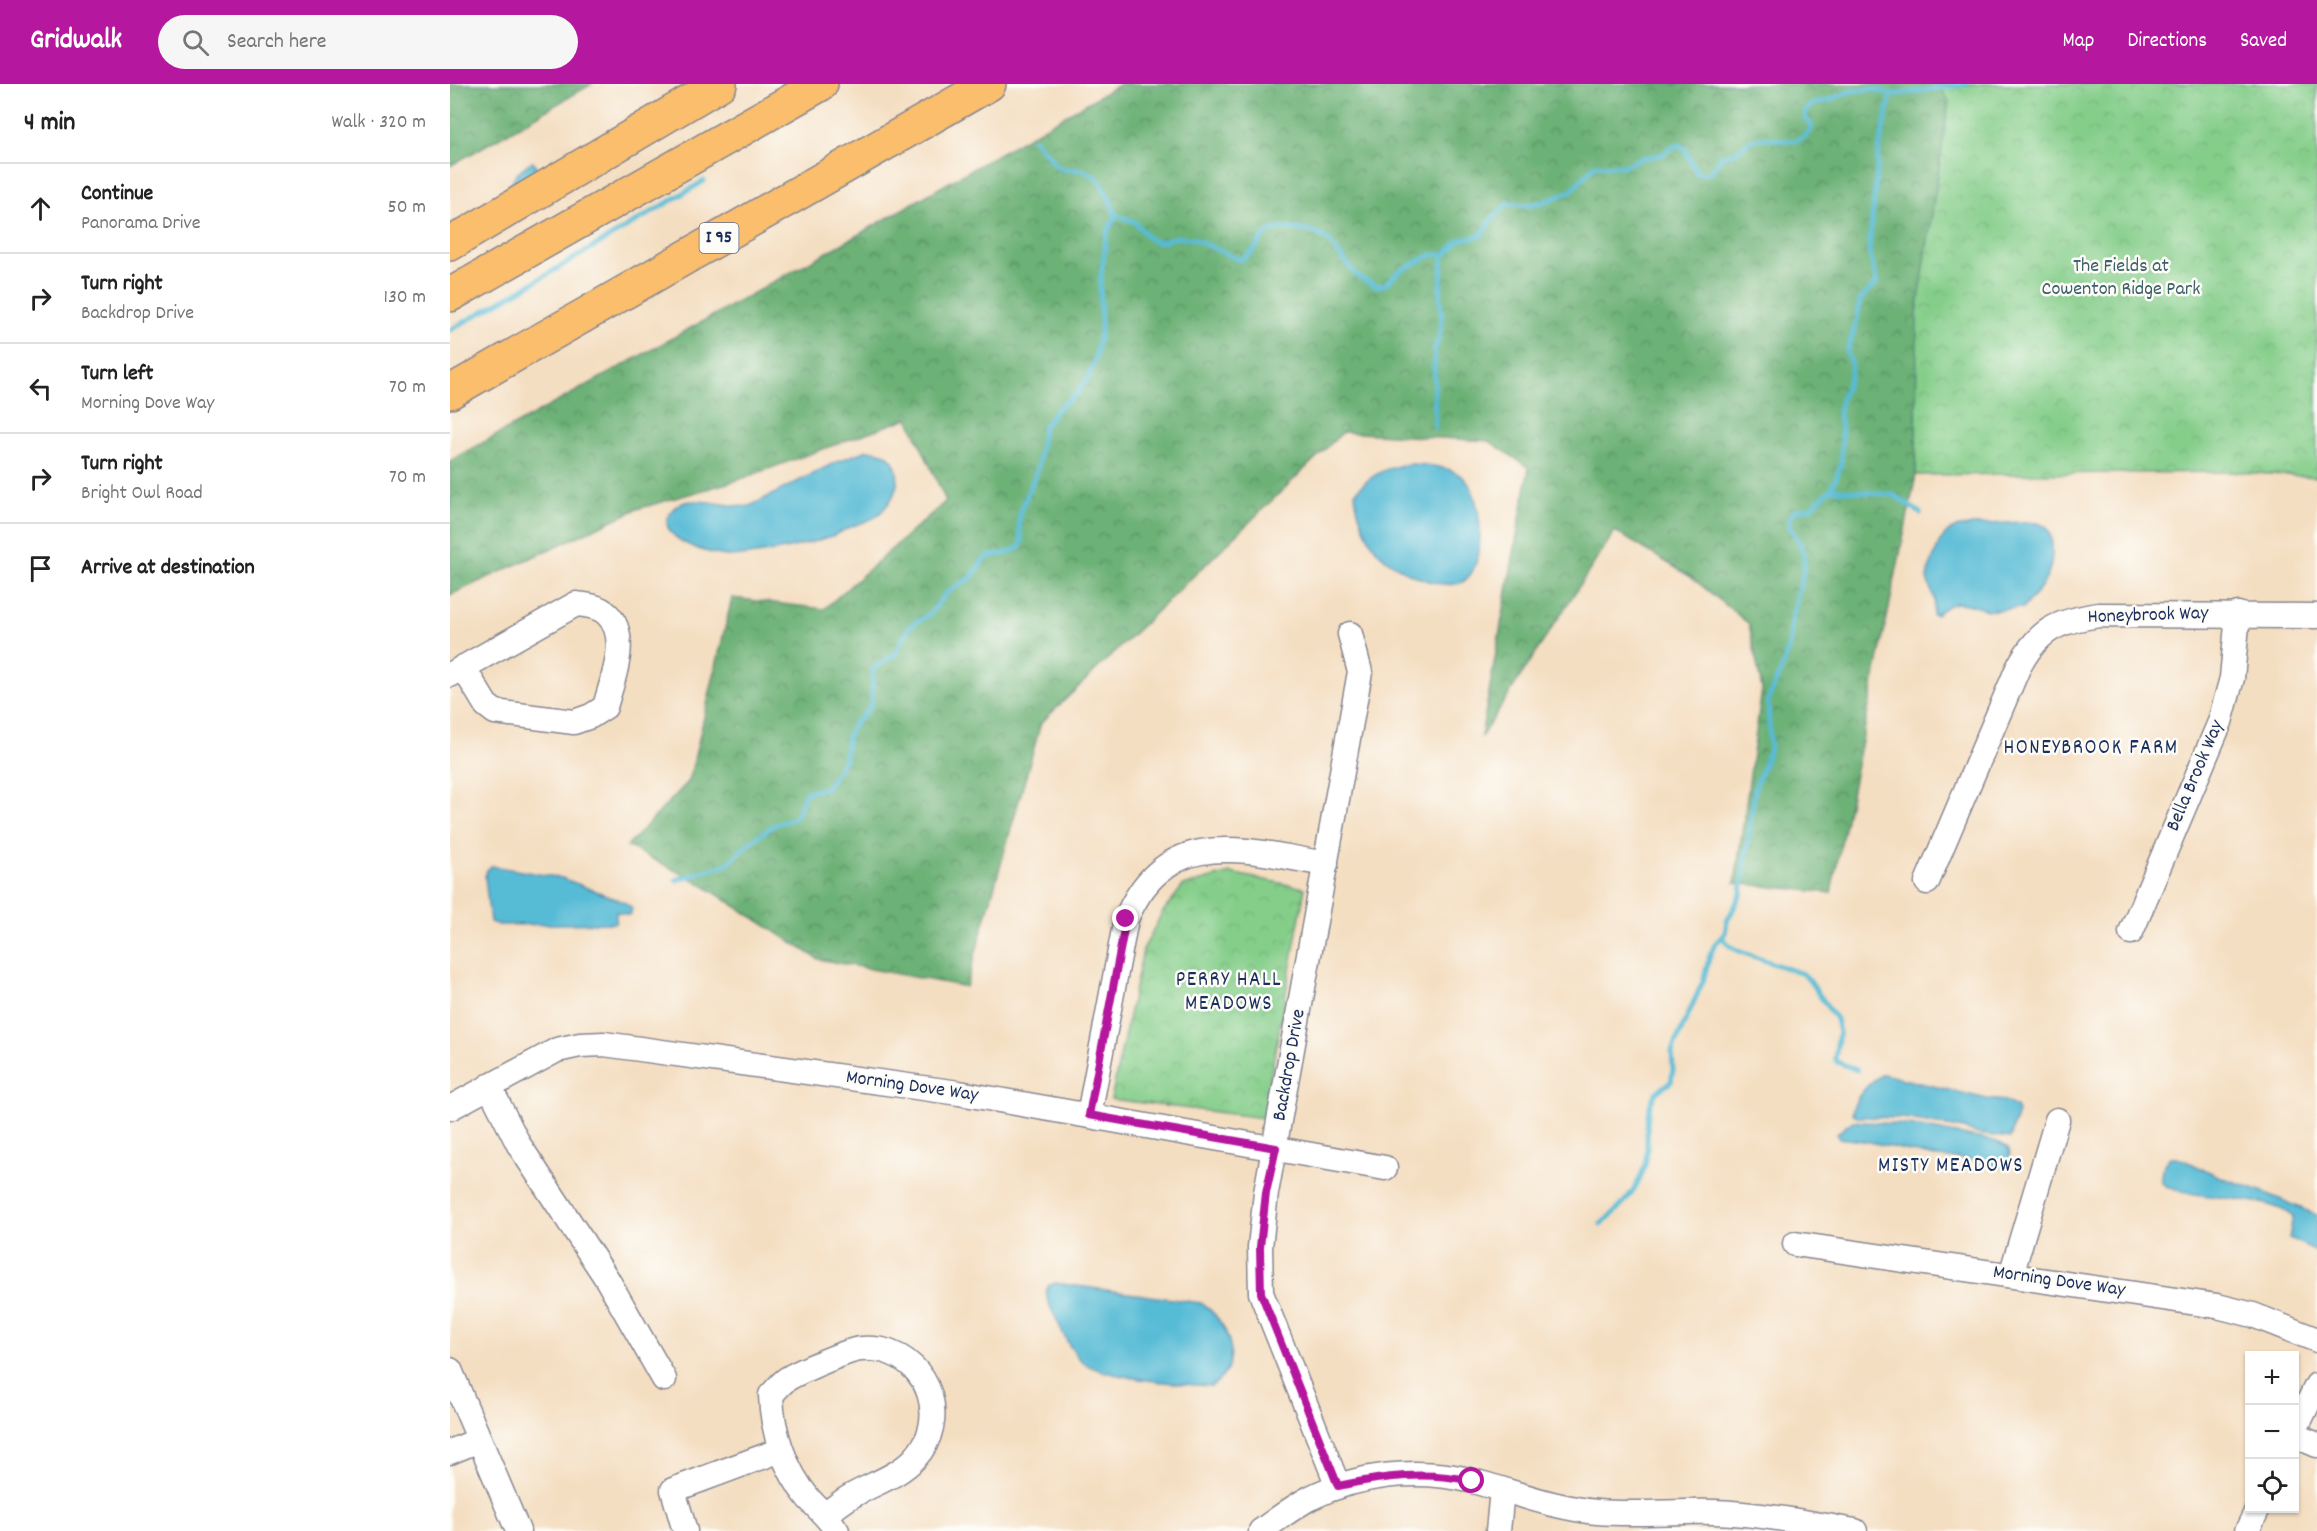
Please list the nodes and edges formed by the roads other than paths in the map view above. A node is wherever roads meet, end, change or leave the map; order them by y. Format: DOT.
graph roads {
  1 [pos="720,84"];
  2 [pos="821,84"];
  3 [pos="989,84"];
  4 [pos="450,244"];
  5 [pos="450,295"];
  6 [pos="450,392"];
  7 [pos="2238,614"];
  8 [pos="2317,616"];
  9 [pos="1350,634"];
  10 [pos="456,671"];
  11 [pos="1326,864"];
  12 [pos="1927,882"];
  13 [pos="2131,932"];
  14 [pos="489,1086"];
  15 [pos="450,1108"];
  16 [pos="1089,1115"];
  17 [pos="2057,1120"];
  18 [pos="1276,1148"];
  19 [pos="1385,1168"];
  20 [pos="1795,1244"];
  21 [pos="2011,1275"];
  22 [pos="2317,1340"];
  23 [pos="450,1370"];
  24 [pos="664,1379"];
  25 [pos="2317,1385"];
  26 [pos="2299,1424"];
  27 [pos="2299,1435"];
  28 [pos="479,1440"];
  29 [pos="2317,1445"];
  30 [pos="781,1450"];
  31 [pos="450,1452"];
  32 [pos="1338,1486"];
  33 [pos="1502,1490"];
  34 [pos="2256,1513"];
  35 [pos="831,1523"];
  36 [pos="518,1531"];
  37 [pos="685,1531"];
  38 [pos="1261,1531"];
  39 [pos="1498,1531"];
  40 [pos="1855,1531"];
  41 [pos="2247,1531"];
  1 -- 4 [label="highway"];
  2 -- 5 [label="highway"];
  3 -- 6 [label="highway, I 95"];
  7 -- 8 [label="street, Honeybrook Way"];
  7 -- 12 [label="street, Honeybrook Way"];
  7 -- 13 [label="street, Bella Brook Way"];
  9 -- 11 [label="street, Backdrop Drive"];
  10 -- 10 [label="street"];
  11 -- 16 [label="street"];
  11 -- 18 [label="street, Backdrop Drive"];
  14 -- 15 [label="street, Morning Dove Way"];
  14 -- 16 [label="street, Morning Dove Way"];
  14 -- 24 [label="street"];
  16 -- 18 [label="street, Morning Dove Way"];
  17 -- 21 [label="street"];
  18 -- 19 [label="street, Morning Dove Way"];
  18 -- 32 [label="street, Backdrop Drive"];
  20 -- 21 [label="street, Morning Dove Way"];
  21 -- 22 [label="street, Morning Dove Way"];
  23 -- 28 [label="street"];
  25 -- 26 [label="street"];
  27 -- 29 [label="street"];
  28 -- 31 [label="street"];
  28 -- 36 [label="street"];
  30 -- 35 [label="street"];
  30 -- 35 [label="street"];
  30 -- 37 [label="street"];
  32 -- 33 [label="street"];
  32 -- 38 [label="street"];
  33 -- 39 [label="street"];
  33 -- 40 [label="street"];
  34 -- 41 [label="street"];
}
